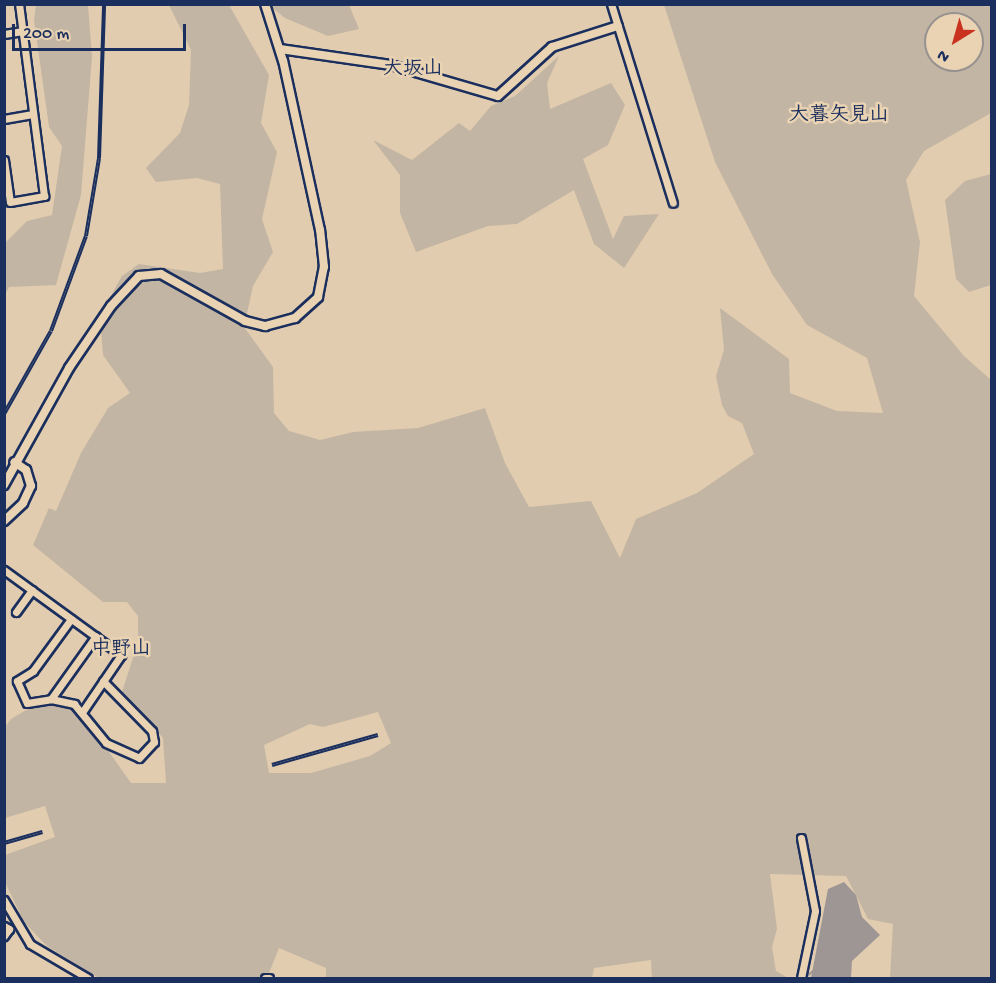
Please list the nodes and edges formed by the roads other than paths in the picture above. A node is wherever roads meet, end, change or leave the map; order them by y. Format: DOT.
graph roads {
  1 [pos="19,4"];
  2 [pos="265,4"];
  3 [pos="611,4"];
  4 [pos="618,26"];
  5 [pos="23,31"];
  6 [pos="4,34"];
  7 [pos="280,49"];
  8 [pos="33,114"];
  9 [pos="4,119"];
  10 [pos="4,160"];
  11 [pos="673,203"];
  12 [pos="14,462"];
  13 [pos="4,485"];
  14 [pos="4,521"];
  15 [pos="4,570"];
  16 [pos="32,590"];
  17 [pos="16,612"];
  18 [pos="71,619"];
  19 [pos="96,636"];
  20 [pos="103,681"];
  21 [pos="51,699"];
  22 [pos="82,711"];
  23 [pos="801,838"];
  24 [pos="4,900"];
  25 [pos="4,926"];
  26 [pos="4,936"];
  27 [pos="78,976"];
  28 [pos="88,978"];
  29 [pos="265,978"];
  30 [pos="269,978"];
  31 [pos="801,978"];
  1 -- 5 [label="street"];
  2 -- 7 [label="street"];
  3 -- 4 [label="street"];
  4 -- 7 [label="street"];
  4 -- 11 [label="street"];
  5 -- 6 [label="street"];
  5 -- 8 [label="street"];
  7 -- 12 [label="street"];
  8 -- 9 [label="street"];
  8 -- 10 [label="street"];
  12 -- 13 [label="street"];
  12 -- 14 [label="street"];
  15 -- 16 [label="street"];
  16 -- 17 [label="street"];
  16 -- 18 [label="street"];
  18 -- 19 [label="street"];
  18 -- 21 [label="street"];
  19 -- 20 [label="street"];
  19 -- 21 [label="street"];
  20 -- 22 [label="street"];
  20 -- 22 [label="street"];
  21 -- 22 [label="street"];
  23 -- 31 [label="street"];
  24 -- 27 [label="street"];
  25 -- 26 [label="street"];
  27 -- 28 [label="street"];
  29 -- 30 [label="street"];
}
